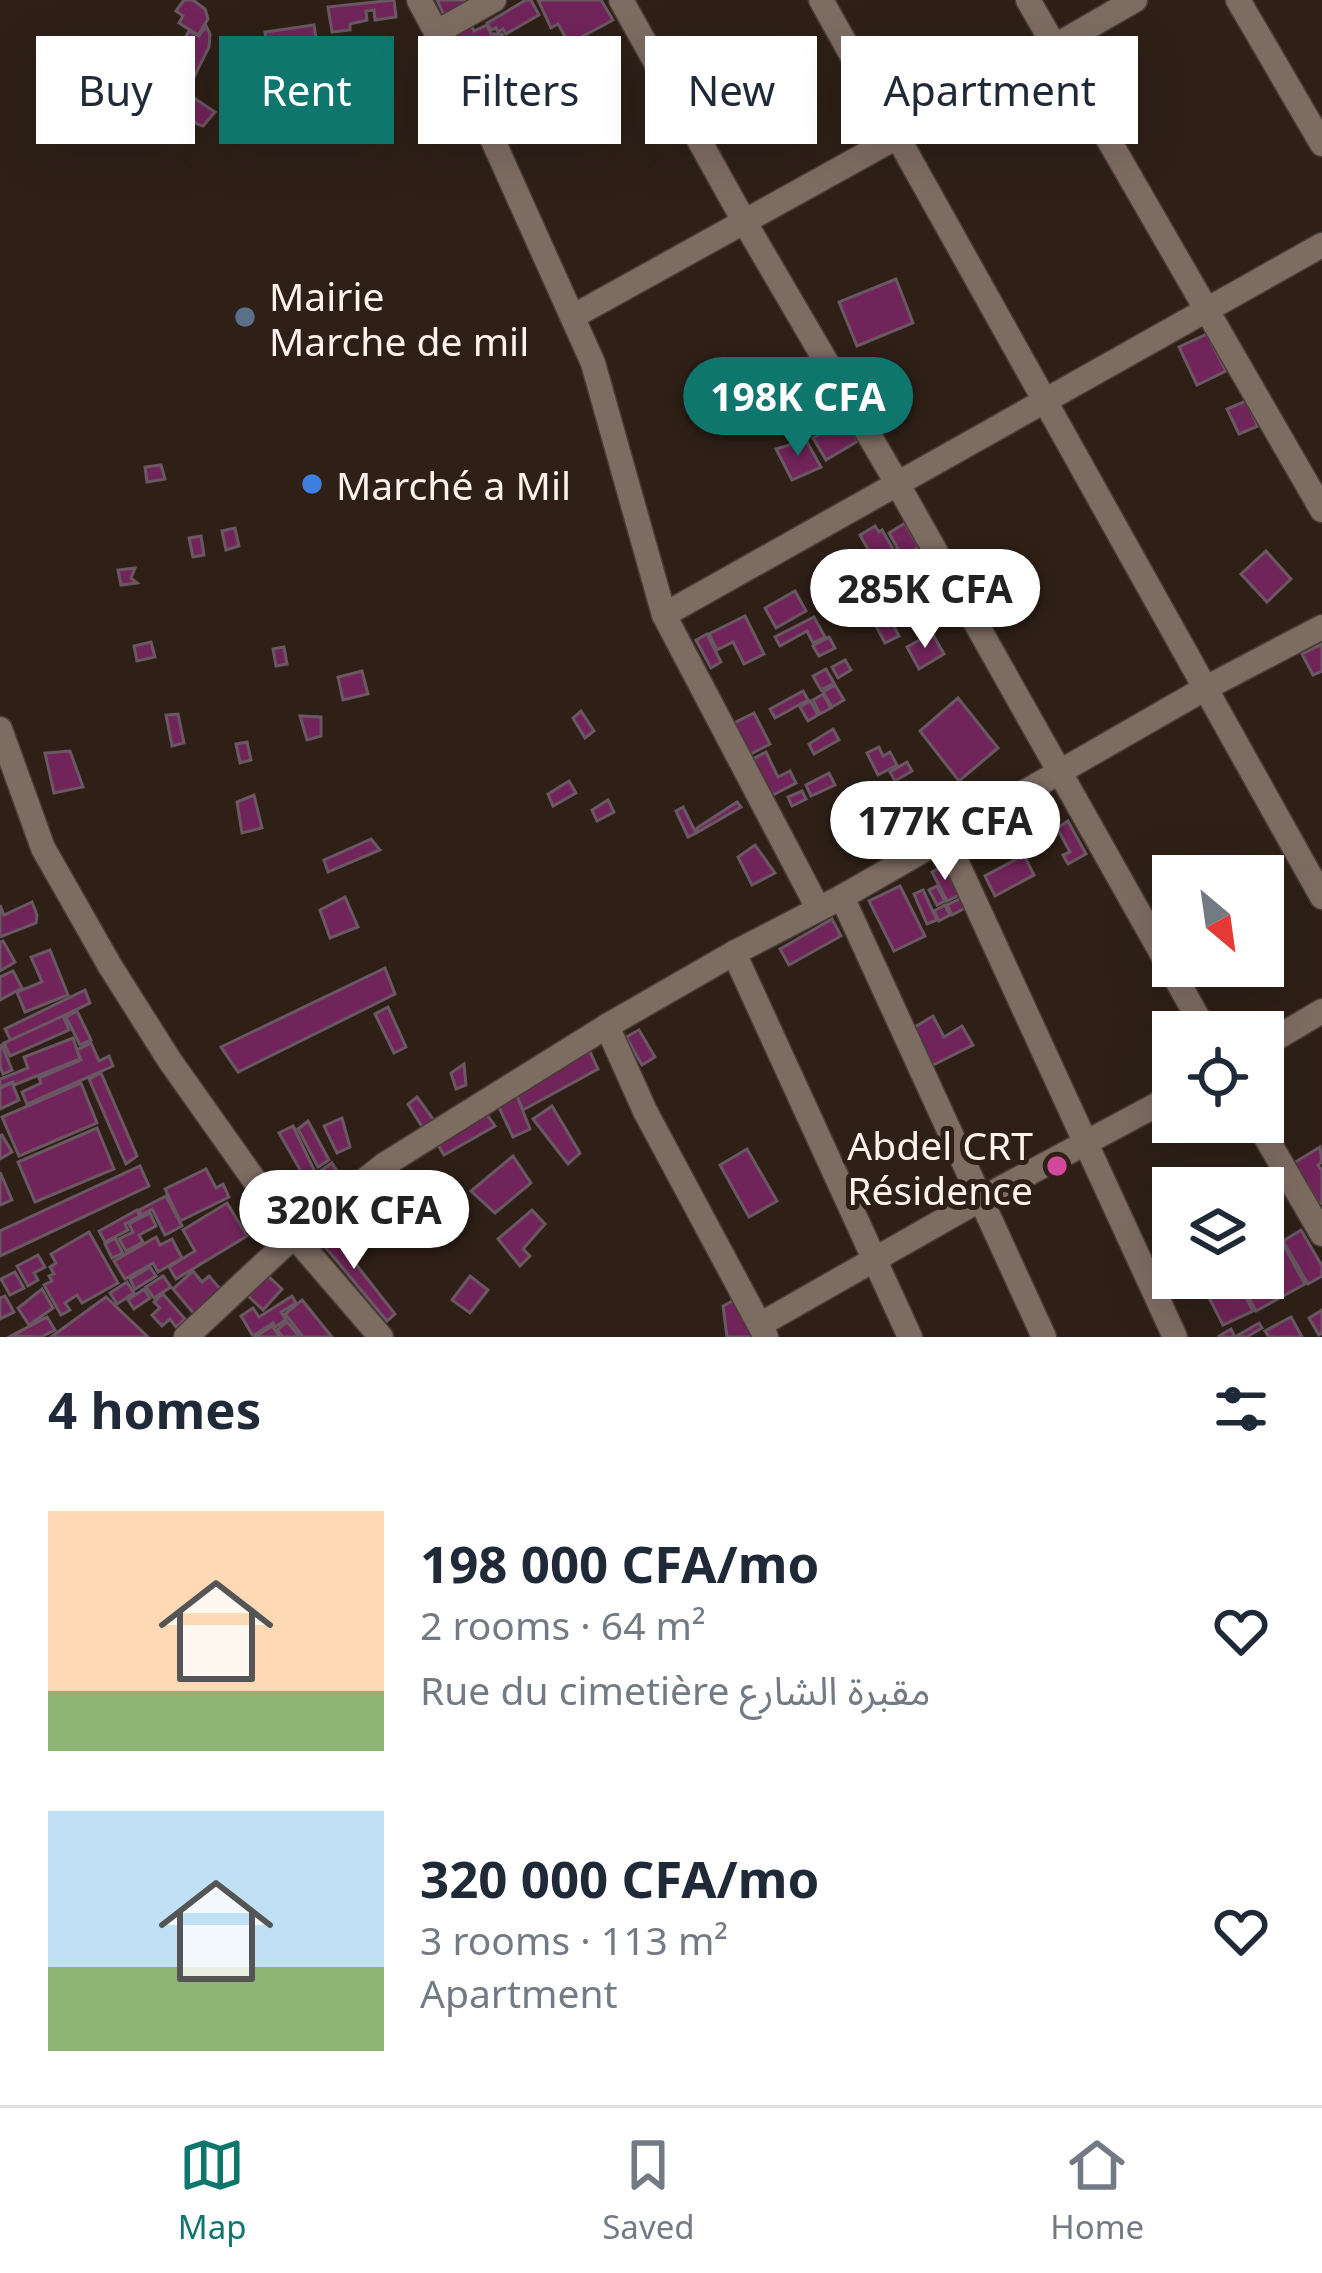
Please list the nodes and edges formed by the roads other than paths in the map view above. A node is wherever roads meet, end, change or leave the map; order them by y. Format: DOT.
graph roads {
  1 [pos="419,0"];
  2 [pos="494,0"];
  3 [pos="621,0"];
  4 [pos="821,0"];
  5 [pos="1028,0"];
  6 [pos="1135,0"];
  7 [pos="1238,0"];
  8 [pos="437,32"];
  9 [pos="841,36"];
  10 [pos="1048,36"];
  11 [pos="1075,36"];
  12 [pos="884,144"];
  13 [pos="901,144"];
  14 [pos="1111,144"];
  15 [pos="1322,144"];
  16 [pos="744,221"];
  17 [pos="1322,245"];
  18 [pos="1208,309"];
  19 [pos="574,316"];
  20 [pos="1045,401"];
  21 [pos="897,483"];
  22 [pos="1322,510"];
  23 [pos="664,615"];
  24 [pos="1322,627"];
  25 [pos="1204,689"];
  26 [pos="0,729"];
  27 [pos="1058,772"];
  28 [pos="946,839"];
  29 [pos="842,897"];
  30 [pos="1322,897"];
  31 [pos="818,908"];
  32 [pos="734,953"];
  33 [pos="1194,1011"];
  34 [pos="1322,1011"];
  35 [pos="607,1026"];
  36 [pos="1284,1034"];
  37 [pos="1152,1107"];
  38 [pos="1086,1142"];
  39 [pos="1269,1143"];
  40 [pos="981,1199"];
  41 [pos="1322,1234"];
  42 [pos="294,1236"];
  43 [pos="875,1261"];
  44 [pos="763,1330"];
  45 [pos="186,1337"];
  46 [pos="381,1337"];
  47 [pos="910,1337"];
  48 [pos="1045,1337"];
  49 [pos="1175,1337"];
  1 -- 8 [label="street"];
  2 -- 8 [label="street"];
  3 -- 16 [label="street"];
  4 -- 9 [label="street"];
  5 -- 10 [label="street"];
  6 -- 11 [label="street"];
  7 -- 15 [label="street"];
  8 -- 19 [label="street"];
  12 -- 16 [label="street"];
  13 -- 20 [label="street"];
  14 -- 18 [label="street"];
  16 -- 19 [label="street"];
  16 -- 21 [label="street"];
  17 -- 18 [label="street"];
  18 -- 20 [label="street"];
  18 -- 22 [label="street"];
  19 -- 23 [label="street"];
  20 -- 21 [label="street"];
  20 -- 25 [label="street"];
  21 -- 23 [label="street"];
  21 -- 27 [label="street"];
  23 -- 31 [label="street"];
  24 -- 25 [label="street"];
  25 -- 27 [label="street"];
  25 -- 30 [label="street"];
  26 -- 42 [label="street"];
  27 -- 28 [label="street"];
  27 -- 33 [label="street"];
  28 -- 29 [label="street"];
  28 -- 38 [label="street"];
  29 -- 31 [label="street"];
  29 -- 40 [label="street"];
  31 -- 32 [label="street"];
  32 -- 35 [label="street"];
  32 -- 43 [label="street"];
  34 -- 36 [label="street"];
  35 -- 42 [label="street"];
  35 -- 44 [label="street"];
  37 -- 38 [label="street"];
  38 -- 40 [label="street"];
  38 -- 49 [label="street"];
  39 -- 41 [label="street"];
  40 -- 43 [label="street"];
  40 -- 48 [label="street"];
  42 -- 45 [label="street"];
  42 -- 46 [label="street"];
  43 -- 44 [label="street"];
  43 -- 47 [label="street"];
}
